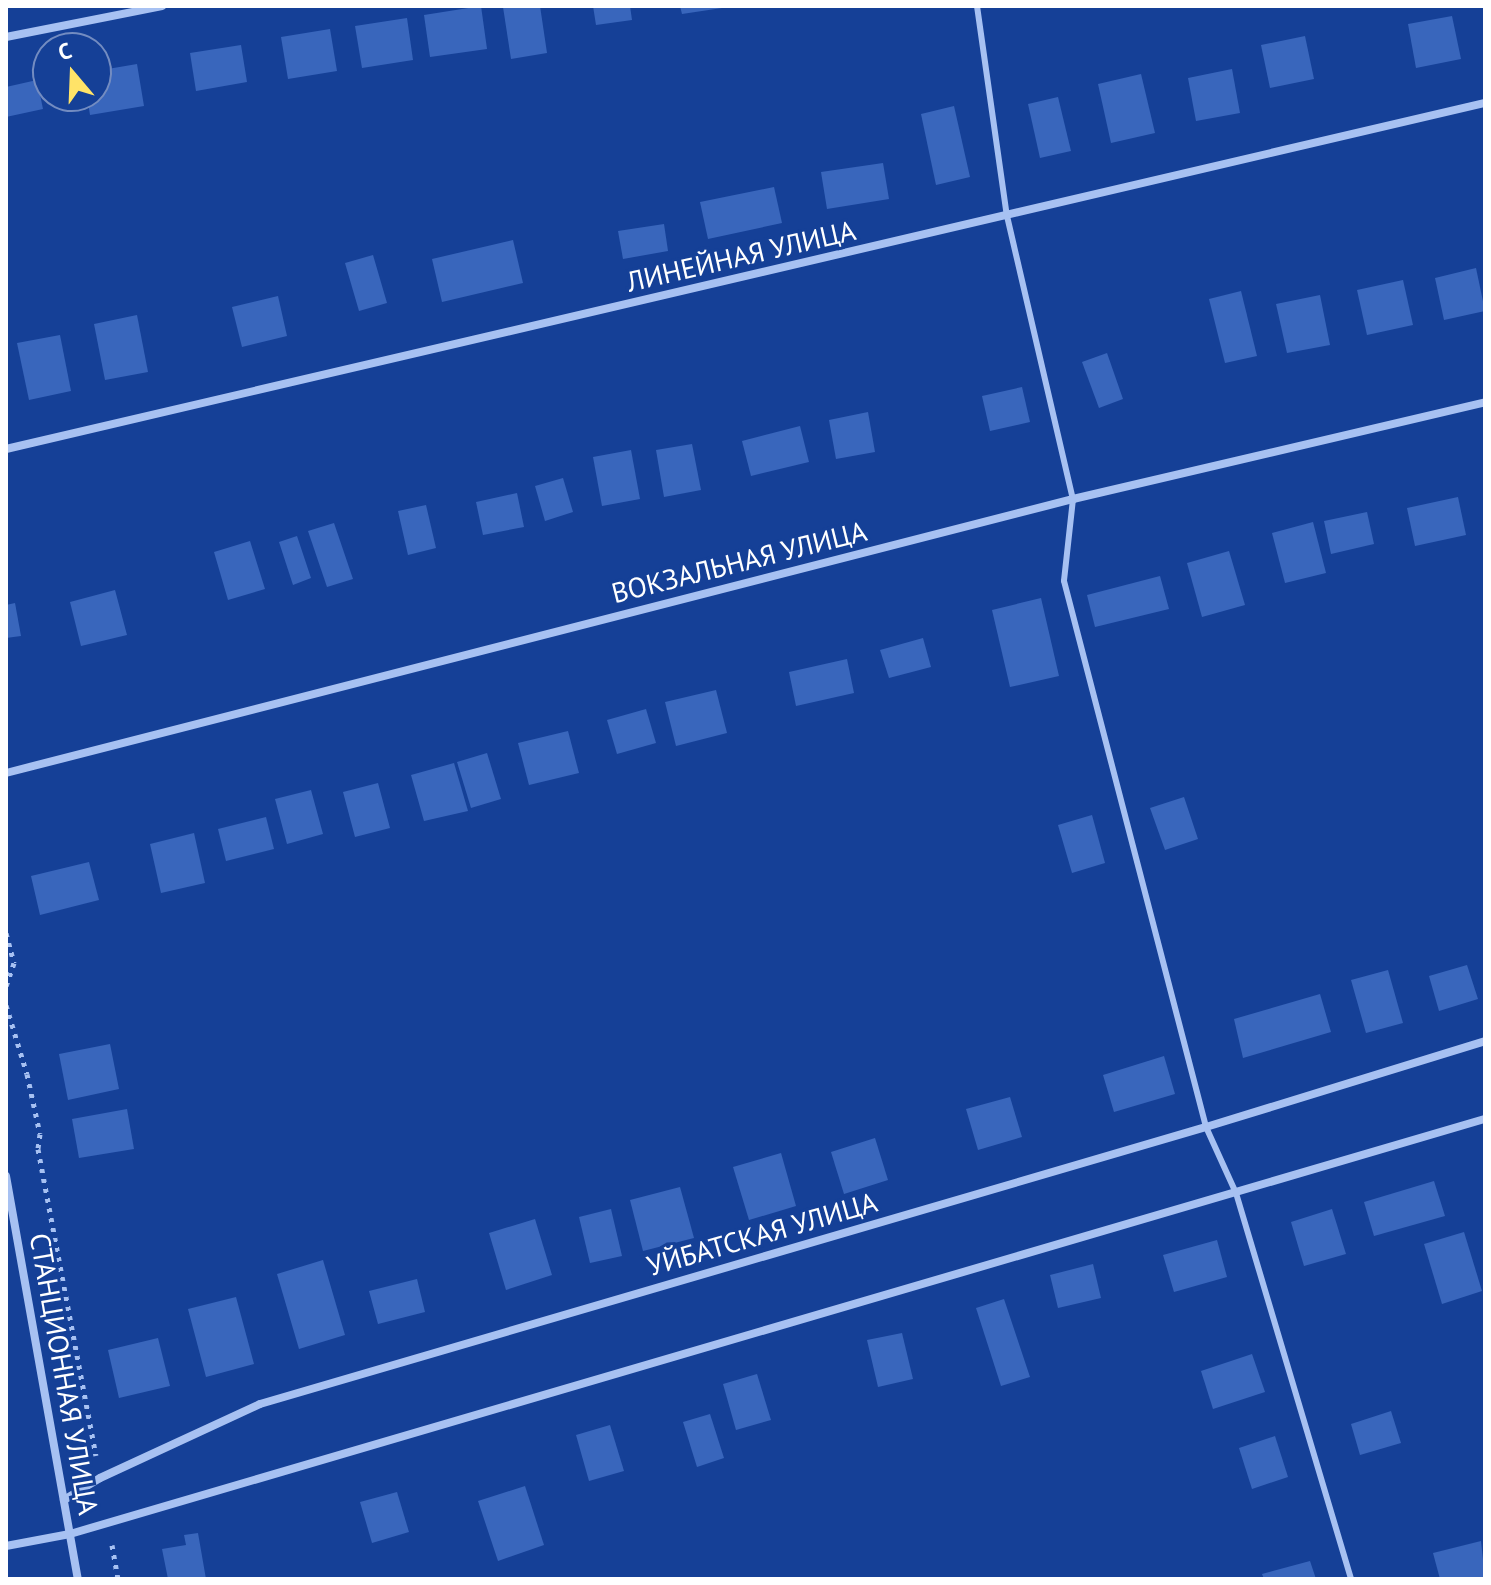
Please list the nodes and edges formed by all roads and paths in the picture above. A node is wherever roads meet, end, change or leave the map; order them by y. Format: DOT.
graph roads {
  1 [pos="162,6"];
  2 [pos="977,6"];
  3 [pos="6,37"];
  4 [pos="1485,103"];
  5 [pos="1007,216"];
  6 [pos="1485,402"];
  7 [pos="6,449"];
  8 [pos="1073,499"];
  9 [pos="6,773"];
  10 [pos="6,933"];
  11 [pos="6,986"];
  12 [pos="6,1005"];
  13 [pos="1485,1041"];
  14 [pos="1485,1119"];
  15 [pos="1206,1127"];
  16 [pos="6,1176"];
  17 [pos="1236,1193"];
  18 [pos="100,1478"];
  19 [pos="64,1500"];
  20 [pos="108,1523"];
  21 [pos="70,1534"];
  22 [pos="6,1546"];
  23 [pos="78,1579"];
  24 [pos="118,1579"];
  25 [pos="1351,1579"];
  1 -- 3 [label="street"];
  2 -- 5 [label="lane"];
  4 -- 5 [label="street, ЛИНЕЙНАЯ УЛИЦА"];
  5 -- 7 [label="street, ЛИНЕЙНАЯ УЛИЦА"];
  5 -- 8 [label="lane"];
  6 -- 8 [label="street, ВОКЗАЛЬНАЯ УЛИЦА"];
  8 -- 9 [label="street, ВОКЗАЛЬНАЯ УЛИЦА"];
  8 -- 15 [label="lane"];
  10 -- 11 [label="path"];
  12 -- 18 [label="path"];
  13 -- 15 [label="street, УЙБАТСКАЯ УЛИЦА"];
  14 -- 17 [label="street"];
  15 -- 17 [label="lane"];
  15 -- 18 [label="street, УЙБАТСКАЯ УЛИЦА"];
  16 -- 19 [label="street, СТАНЦИОННАЯ УЛИЦА"];
  17 -- 20 [label="street"];
  17 -- 25 [label="lane"];
  18 -- 19 [label="street, УЙБАТСКАЯ УЛИЦА"];
  19 -- 21 [label="street, СТАНЦИОННАЯ УЛИЦА"];
  20 -- 21 [label="street"];
  20 -- 24 [label="path"];
  21 -- 22 [label="street"];
  21 -- 23 [label="street, СТАНЦИОННАЯ УЛИЦА"];
}
